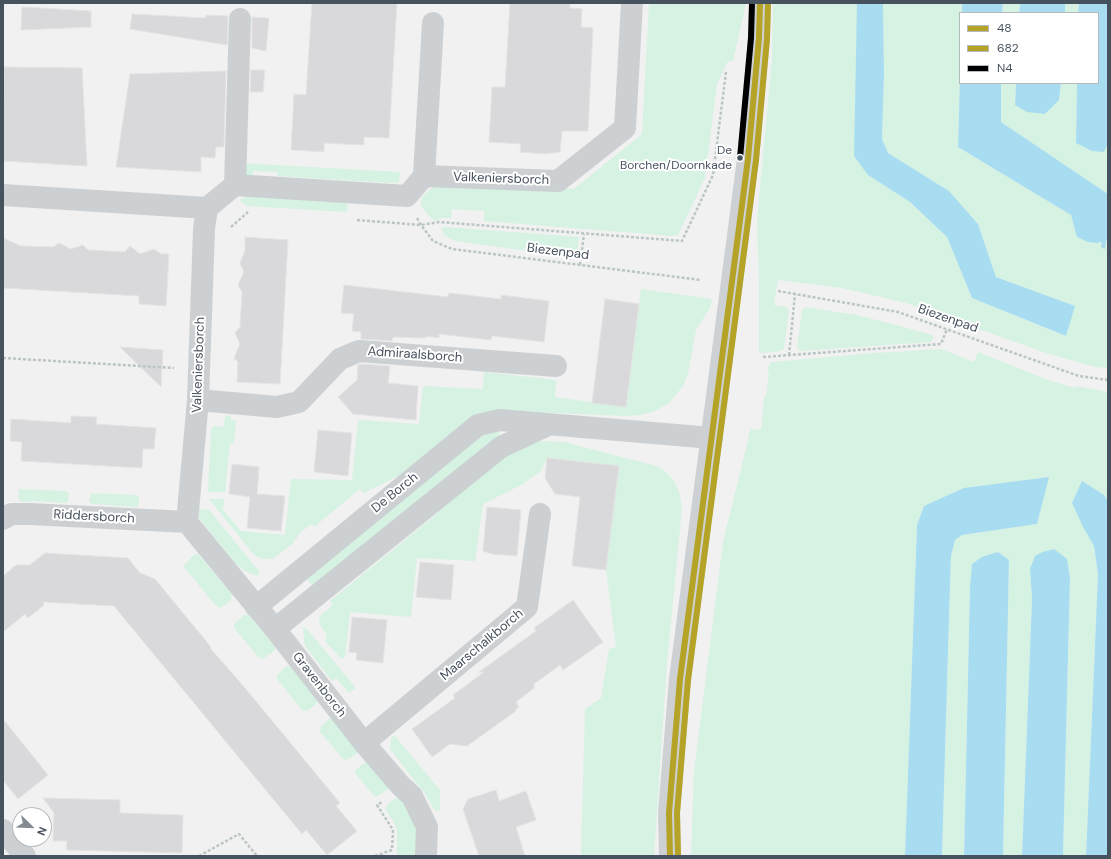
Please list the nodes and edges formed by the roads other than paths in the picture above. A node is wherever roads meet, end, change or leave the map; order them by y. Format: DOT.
graph roads {
  1 [pos="632,3"];
  2 [pos="760,3"];
  3 [pos="240,19"];
  4 [pos="433,23"];
  5 [pos="424,176"];
  6 [pos="235,185"];
  7 [pos="3,195"];
  8 [pos="207,208"];
  9 [pos="556,366"];
  10 [pos="198,400"];
  11 [pos="549,424"];
  12 [pos="712,438"];
  13 [pos="540,514"];
  14 [pos="3,519"];
  15 [pos="188,522"];
  16 [pos="256,607"];
  17 [pos="275,629"];
  18 [pos="364,743"];
  19 [pos="3,830"];
  20 [pos="25,856"];
  21 [pos="426,856"];
  22 [pos="670,856"];
  1 -- 5 [label="street, Valkeniersborch"];
  2 -- 12 [label="main road"];
  3 -- 6 [label="street"];
  4 -- 5 [label="street"];
  5 -- 6 [label="street"];
  6 -- 8 [label="street"];
  7 -- 8 [label="street"];
  8 -- 10 [label="street, Valkeniersborch"];
  9 -- 10 [label="street, Admiraalsborch"];
  10 -- 15 [label="street, Valkeniersborch"];
  11 -- 12 [label="street, De Borch"];
  11 -- 16 [label="street, De Borch"];
  11 -- 17 [label="street"];
  12 -- 22 [label="main road"];
  13 -- 18 [label="street, Maarschalkborch"];
  14 -- 15 [label="street, Riddersborch"];
  15 -- 16 [label="street, Gravenborch"];
  16 -- 17 [label="street, Gravenborch"];
  17 -- 18 [label="street, Gravenborch"];
  18 -- 21 [label="street, Gravenborch"];
  19 -- 20 [label="street"];
}
